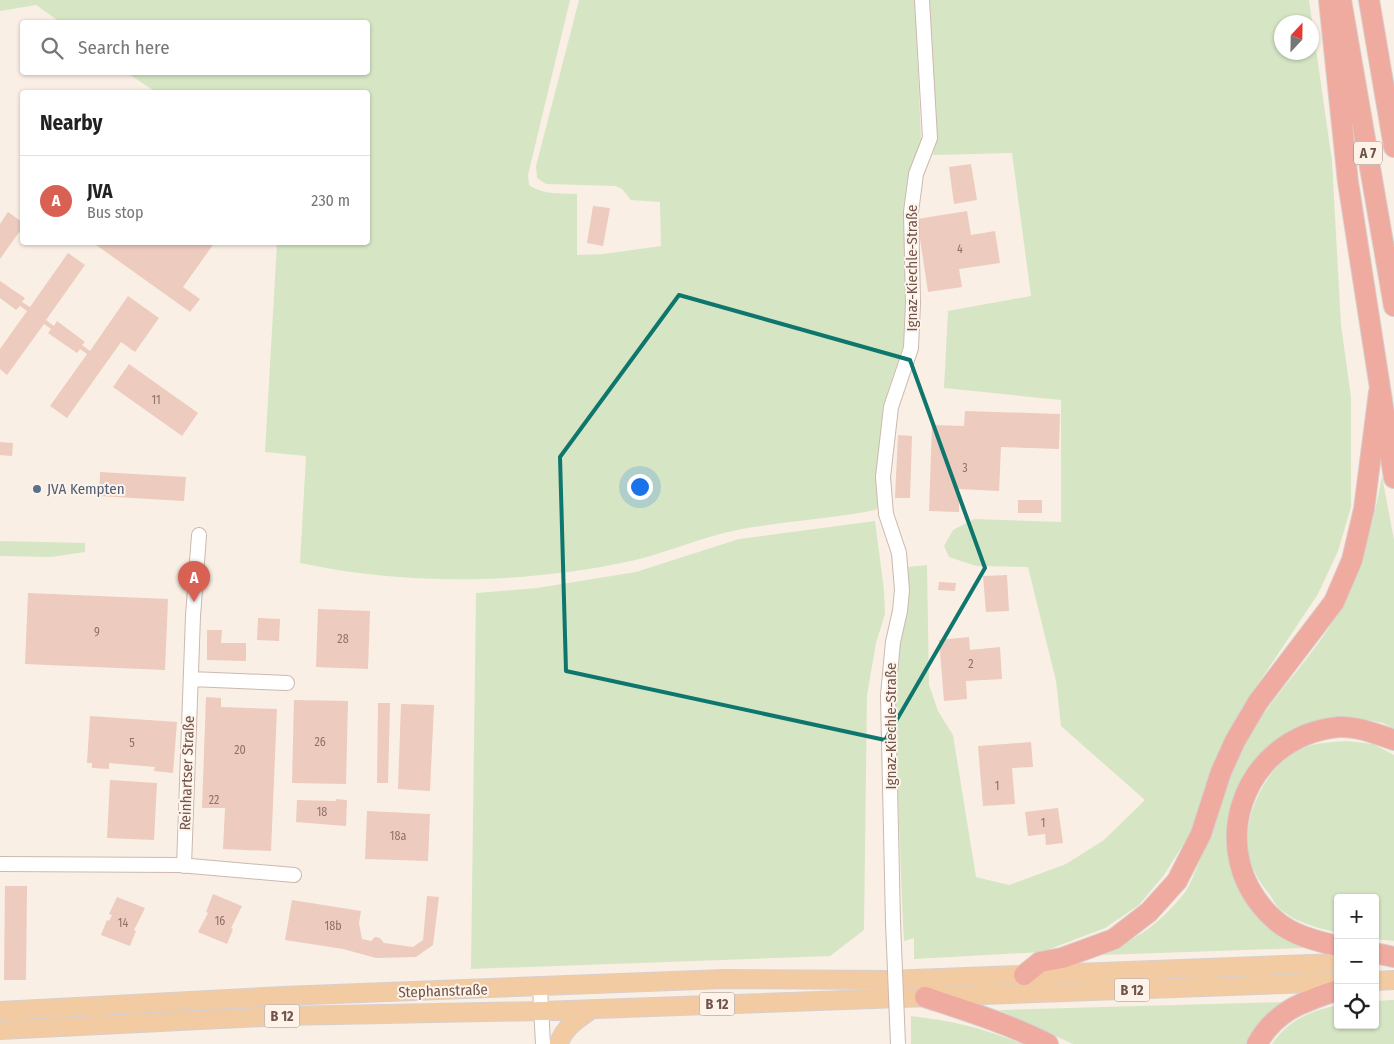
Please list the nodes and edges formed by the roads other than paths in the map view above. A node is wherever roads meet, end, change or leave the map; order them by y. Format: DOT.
graph roads {
  1 [pos="922,0"];
  2 [pos="1328,0"];
  3 [pos="1341,0"];
  4 [pos="1369,0"];
  5 [pos="1390,103"];
  6 [pos="1394,147"];
  7 [pos="1394,306"];
  8 [pos="1379,392"];
  9 [pos="1394,478"];
  10 [pos="199,535"];
  11 [pos="191,679"];
  12 [pos="287,683"];
  13 [pos="1394,740"];
  14 [pos="0,864"];
  15 [pos="184,866"];
  16 [pos="294,875"];
  17 [pos="1334,945"];
  18 [pos="1379,954"];
  19 [pos="1394,957"];
  20 [pos="1394,961"];
  21 [pos="1379,962"];
  22 [pos="1334,963"];
  23 [pos="1024,975"];
  24 [pos="1394,980"];
  25 [pos="1379,981"];
  26 [pos="1334,982"];
  27 [pos="540,988"];
  28 [pos="1334,991"];
  29 [pos="925,997"];
  30 [pos="592,1009"];
  31 [pos="0,1011"];
  32 [pos="542,1011"];
  33 [pos="0,1030"];
  34 [pos="543,1044"];
  35 [pos="559,1044"];
  36 [pos="898,1044"];
  37 [pos="1048,1044"];
  38 [pos="1257,1044"];
  1 -- 36 [label="street, Ignaz-Kiechle-Straße, bridge"];
  2 -- 8 [label="highway"];
  3 -- 7 [label="highway, A 7"];
  4 -- 5 [label="highway, A 7"];
  5 -- 6 [label="highway, A 7"];
  8 -- 9 [label="highway"];
  8 -- 23 [label="highway"];
  10 -- 11 [label="street, Reinhartser Straße"];
  11 -- 12 [label="street"];
  11 -- 15 [label="street, Reinhartser Straße"];
  13 -- 17 [label="highway"];
  14 -- 15 [label="street"];
  15 -- 16 [label="street"];
  18 -- 19 [label="highway"];
  20 -- 21 [label="main road"];
  22 -- 23 [label="main road, B 12"];
  23 -- 27 [label="main road, Stephanstraße / B 12"];
  24 -- 25 [label="main road"];
  26 -- 29 [label="main road, B 12"];
  27 -- 31 [label="main road, Stephanstraße / B 12"];
  27 -- 32 [label="street"];
  28 -- 38 [label="highway"];
  29 -- 30 [label="main road, Stephanstraße / B 12"];
  29 -- 37 [label="highway"];
  30 -- 32 [label="main road, Stephanstraße / B 12"];
  30 -- 35 [label="main road"];
  32 -- 33 [label="main road, Stephanstraße / B 12"];
  32 -- 34 [label="street"];
}
